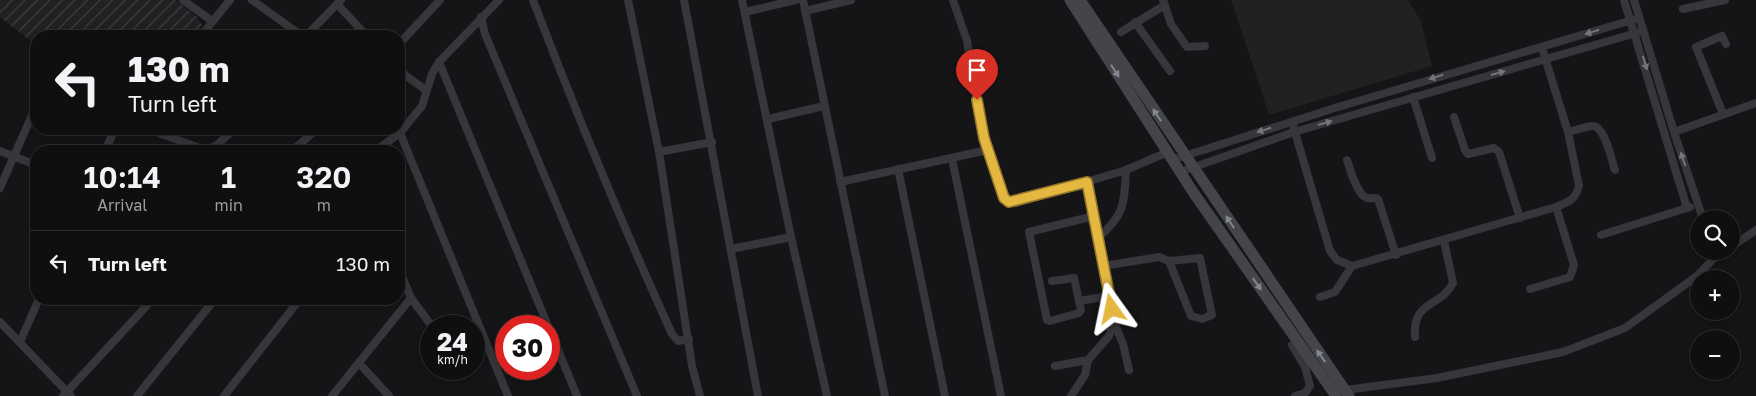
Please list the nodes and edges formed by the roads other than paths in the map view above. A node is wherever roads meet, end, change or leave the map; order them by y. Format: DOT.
graph roads {
  1 [pos="183,0"];
  2 [pos="230,0"];
  3 [pos="252,0"];
  4 [pos="440,0"];
  5 [pos="499,0"];
  6 [pos="533,0"];
  7 [pos="628,0"];
  8 [pos="684,0"];
  9 [pos="742,0"];
  10 [pos="796,0"];
  11 [pos="803,0"];
  12 [pos="851,0"];
  13 [pos="953,0"];
  14 [pos="1070,0"];
  15 [pos="1080,0"];
  16 [pos="1624,0"];
  17 [pos="1634,0"];
  18 [pos="1725,0"];
  19 [pos="339,2"];
  20 [pos="1164,2"];
  21 [pos="1683,9"];
  22 [pos="805,10"];
  23 [pos="745,12"];
  24 [pos="480,17"];
  25 [pos="1635,19"];
  26 [pos="212,21"];
  27 [pos="1136,22"];
  28 [pos="205,30"];
  29 [pos="294,30"];
  30 [pos="312,30"];
  31 [pos="362,30"];
  32 [pos="1121,32"];
  33 [pos="1640,32"];
  34 [pos="405,38"];
  35 [pos="1726,44"];
  36 [pos="1205,46"];
  37 [pos="1542,48"];
  38 [pos="1545,59"];
  39 [pos="439,62"];
  40 [pos="1170,71"];
  41 [pos="405,75"];
  42 [pos="426,90"];
  43 [pos="1413,97"];
  44 [pos="1756,103"];
  45 [pos="824,106"];
  46 [pos="1723,114"];
  47 [pos="1454,117"];
  48 [pos="768,119"];
  49 [pos="30,120"];
  50 [pos="1292,122"];
  51 [pos="405,126"];
  52 [pos="1294,132"];
  53 [pos="1568,132"];
  54 [pos="1674,132"];
  55 [pos="164,135"];
  56 [pos="228,135"];
  57 [pos="310,135"];
  58 [pos="396,135"];
  59 [pos="401,135"];
  60 [pos="712,142"];
  61 [pos="189,145"];
  62 [pos="215,145"];
  63 [pos="299,145"];
  64 [pos="383,145"];
  65 [pos="988,150"];
  66 [pos="0,151"];
  67 [pos="659,152"];
  68 [pos="1186,154"];
  69 [pos="1170,156"];
  70 [pos="14,157"];
  71 [pos="1432,158"];
  72 [pos="952,159"];
  73 [pos="1347,160"];
  74 [pos="30,163"];
  75 [pos="1194,167"];
  76 [pos="898,169"];
  77 [pos="1126,170"];
  78 [pos="1615,170"];
  79 [pos="1180,172"];
  80 [pos="840,182"];
  81 [pos="1087,182"];
  82 [pos="0,188"];
  83 [pos="1697,205"];
  84 [pos="1556,207"];
  85 [pos="1687,208"];
  86 [pos="1699,210"];
  87 [pos="1094,216"];
  88 [pos="1520,218"];
  89 [pos="1756,230"];
  90 [pos="1601,235"];
  91 [pos="791,237"];
  92 [pos="1098,238"];
  93 [pos="1742,239"];
  94 [pos="1444,241"];
  95 [pos="732,249"];
  96 [pos="1396,255"];
  97 [pos="1709,260"];
  98 [pos="1170,261"];
  99 [pos="1103,266"];
  100 [pos="1352,266"];
  101 [pos="1052,281"];
  102 [pos="405,284"];
  103 [pos="1530,289"];
  104 [pos="1109,296"];
  105 [pos="1320,297"];
  106 [pos="411,298"];
  107 [pos="1079,301"];
  108 [pos="36,305"];
  109 [pos="149,305"];
  110 [pos="210,305"];
  111 [pos="295,305"];
  112 [pos="423,315"];
  113 [pos="543,315"];
  114 [pos="0,322"];
  115 [pos="1114,322"];
  116 [pos="1414,337"];
  117 [pos="689,339"];
  118 [pos="20,342"];
  119 [pos="1297,342"];
  120 [pos="560,356"];
  121 [pos="1088,360"];
  122 [pos="359,363"];
  123 [pos="1056,366"];
  124 [pos="1129,370"];
  125 [pos="1350,394"];
  126 [pos="67,395"];
  127 [pos="137,396"];
  128 [pos="224,396"];
  129 [pos="332,396"];
  130 [pos="389,396"];
  131 [pos="508,396"];
  132 [pos="577,396"];
  133 [pos="636,396"];
  134 [pos="700,396"];
  135 [pos="758,396"];
  136 [pos="827,396"];
  137 [pos="885,396"];
  138 [pos="945,396"];
  139 [pos="1001,396"];
  140 [pos="1071,396"];
  141 [pos="1295,396"];
  1 -- 26 [label="street"];
  2 -- 26 [label="street"];
  3 -- 29 [label="street"];
  4 -- 34 [label="street"];
  5 -- 24 [label="street"];
  6 -- 117 [label="street"];
  7 -- 67 [label="street"];
  8 -- 60 [label="street"];
  9 -- 23 [label="street"];
  10 -- 23 [label="street"];
  11 -- 22 [label="street"];
  12 -- 22 [label="street"];
  13 -- 65 [label="street"];
  14 -- 69 [label="main road, one-way"];
  68 -- 15 [label="main road, one-way"];
  16 -- 25 [label="street"];
  17 -- 25 [label="street"];
  18 -- 21 [label="street"];
  19 -- 30 [label="street"];
  19 -- 31 [label="street"];
  20 -- 27 [label="street"];
  20 -- 36 [label="street"];
  22 -- 45 [label="street"];
  23 -- 48 [label="street"];
  24 -- 39 [label="street"];
  24 -- 133 [label="street"];
  25 -- 33 [label="street"];
  25 -- 37 [label="street, one-way"];
  26 -- 28 [label="street"];
  27 -- 32 [label="street"];
  27 -- 40 [label="street"];
  33 -- 38 [label="street"];
  33 -- 54 [label="street"];
  33 -- 85 [label="street, one-way"];
  35 -- 46 [label="street"];
  37 -- 38 [label="street"];
  37 -- 50 [label="street, one-way"];
  43 -- 38 [label="street, one-way"];
  38 -- 53 [label="street"];
  39 -- 42 [label="street"];
  39 -- 113 [label="street"];
  41 -- 42 [label="street"];
  42 -- 51 [label="street"];
  52 -- 43 [label="street, one-way"];
  43 -- 71 [label="street"];
  44 -- 46 [label="street"];
  45 -- 48 [label="street"];
  45 -- 80 [label="street"];
  46 -- 54 [label="street"];
  47 -- 88 [label="street"];
  48 -- 91 [label="street"];
  49 -- 70 [label="street"];
  50 -- 52 [label="street"];
  50 -- 68 [label="street, one-way"];
  52 -- 75 [label="street"];
  52 -- 100 [label="street"];
  53 -- 78 [label="street"];
  53 -- 84 [label="street"];
  83 -- 54 [label="street, one-way"];
  55 -- 61 [label="street"];
  56 -- 62 [label="street"];
  57 -- 63 [label="street"];
  58 -- 64 [label="street"];
  59 -- 131 [label="street"];
  60 -- 67 [label="street"];
  60 -- 95 [label="street"];
  65 -- 72 [label="street"];
  65 -- 81 [label="street"];
  66 -- 70 [label="street"];
  67 -- 117 [label="street"];
  68 -- 69 [label="street"];
  68 -- 75 [label="main road"];
  69 -- 77 [label="street"];
  69 -- 79 [label="main road"];
  70 -- 74 [label="street"];
  70 -- 82 [label="street"];
  72 -- 76 [label="street"];
  72 -- 139 [label="street"];
  73 -- 96 [label="street"];
  75 -- 79 [label="street"];
  125 -- 75 [label="main road, one-way"];
  76 -- 80 [label="street"];
  76 -- 138 [label="street"];
  77 -- 81 [label="street"];
  77 -- 92 [label="street"];
  79 -- 119 [label="main road, one-way"];
  80 -- 137 [label="street"];
  81 -- 87 [label="street"];
  83 -- 85 [label="street"];
  83 -- 86 [label="street"];
  84 -- 88 [label="street"];
  84 -- 103 [label="street"];
  85 -- 90 [label="street"];
  87 -- 92 [label="street"];
  87 -- 107 [label="street"];
  88 -- 94 [label="street"];
  89 -- 93 [label="street"];
  91 -- 95 [label="street"];
  91 -- 136 [label="street"];
  92 -- 99 [label="street"];
  94 -- 96 [label="street"];
  94 -- 116 [label="street"];
  95 -- 135 [label="street"];
  96 -- 100 [label="street"];
  97 -- 125 [label="street"];
  98 -- 98 [label="street"];
  98 -- 99 [label="street"];
  99 -- 104 [label="street"];
  100 -- 105 [label="street"];
  101 -- 107 [label="street"];
  102 -- 106 [label="street"];
  104 -- 107 [label="street"];
  104 -- 115 [label="street"];
  106 -- 112 [label="street"];
  106 -- 122 [label="street"];
  108 -- 118 [label="street"];
  109 -- 126 [label="street"];
  110 -- 127 [label="street"];
  111 -- 128 [label="street"];
  114 -- 118 [label="street"];
  115 -- 121 [label="street"];
  115 -- 124 [label="street"];
  117 -- 134 [label="street"];
  118 -- 126 [label="street"];
  119 -- 125 [label="main road"];
  119 -- 141 [label="street"];
  120 -- 132 [label="street"];
  121 -- 123 [label="street"];
  121 -- 140 [label="street"];
  122 -- 129 [label="street"];
  122 -- 130 [label="street"];
}
